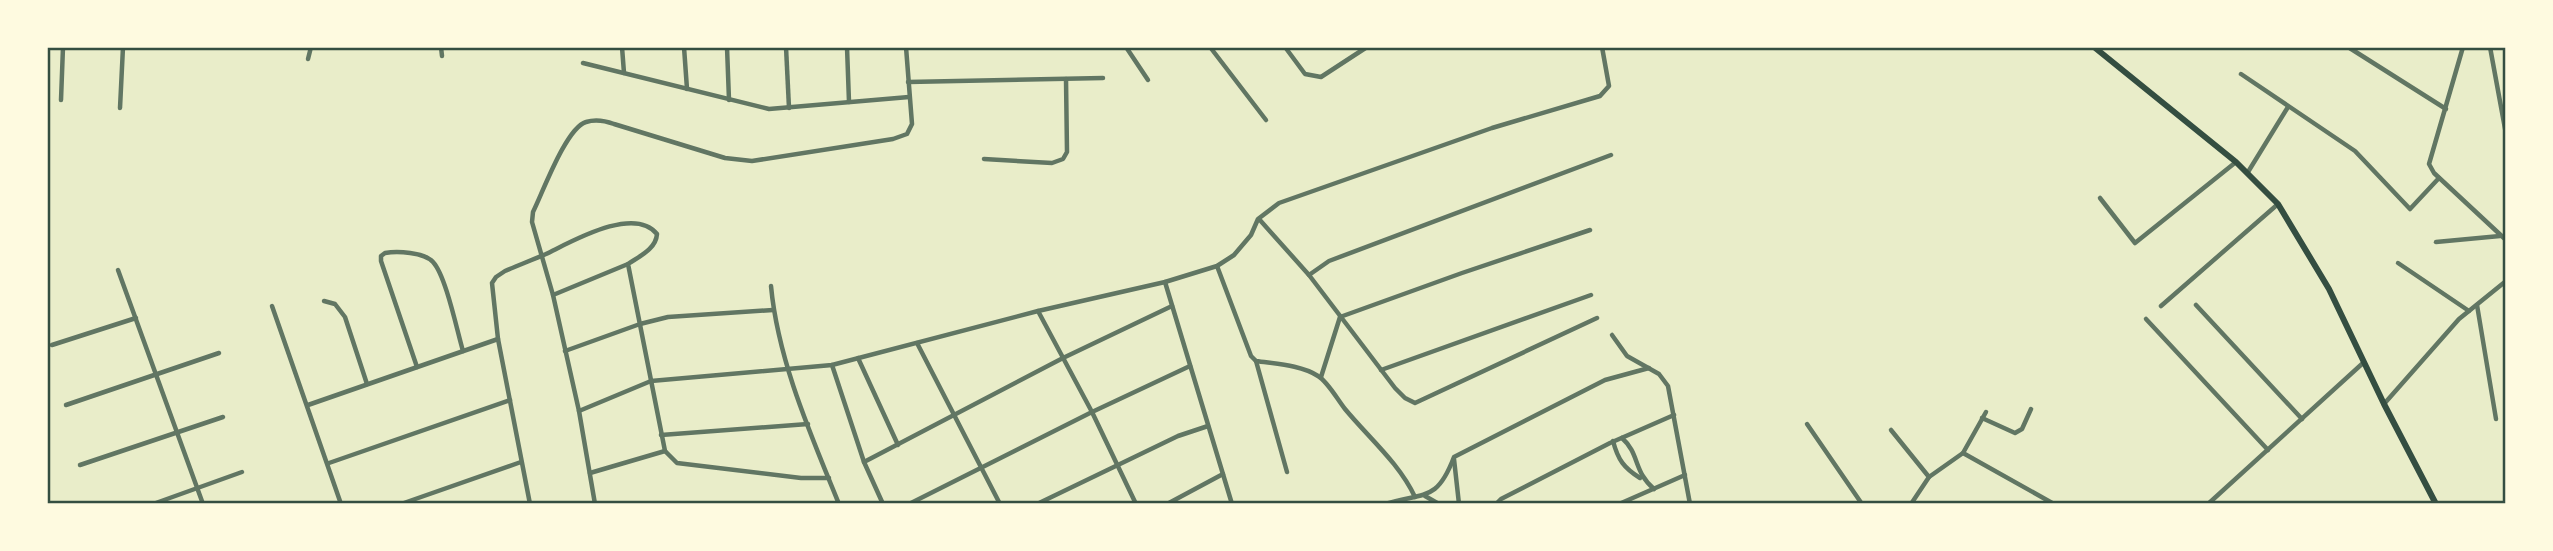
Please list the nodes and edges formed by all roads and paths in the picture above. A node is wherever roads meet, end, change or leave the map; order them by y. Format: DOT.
graph roads {
  1 [pos="63,47"];
  2 [pos="123,47"];
  3 [pos="311,47"];
  4 [pos="441,47"];
  5 [pos="622,47"];
  6 [pos="684,47"];
  7 [pos="727,47"];
  8 [pos="786,47"];
  9 [pos="847,47"];
  10 [pos="906,47"];
  11 [pos="1126,47"];
  12 [pos="1210,47"];
  13 [pos="1285,47"];
  14 [pos="1367,47"];
  15 [pos="1602,47"];
  16 [pos="2094,47"];
  17 [pos="2348,47"];
  18 [pos="2463,47"];
  19 [pos="2490,47"];
  20 [pos="442,56"];
  21 [pos="308,59"];
  22 [pos="583,64"];
  23 [pos="624,73"];
  24 [pos="2241,74"];
  25 [pos="1102,78"];
  26 [pos="1066,79"];
  27 [pos="1148,80"];
  28 [pos="908,82"];
  29 [pos="687,89"];
  30 [pos="909,97"];
  31 [pos="61,100"];
  32 [pos="729,100"];
  33 [pos="849,102"];
  34 [pos="2288,107"];
  35 [pos="120,108"];
  36 [pos="789,108"];
  37 [pos="2446,110"];
  38 [pos="1266,120"];
  39 [pos="2506,134"];
  40 [pos="1611,155"];
  41 [pos="984,159"];
  42 [pos="2236,162"];
  43 [pos="2248,172"];
  44 [pos="2440,178"];
  45 [pos="2100,198"];
  46 [pos="2278,204"];
  47 [pos="1258,219"];
  48 [pos="1590,230"];
  49 [pos="2501,236"];
  50 [pos="2506,240"];
  51 [pos="2436,242"];
  52 [pos="542,256"];
  53 [pos="2398,263"];
  54 [pos="628,264"];
  55 [pos="1217,266"];
  56 [pos="118,270"];
  57 [pos="1309,275"];
  58 [pos="2506,281"];
  59 [pos="1165,282"];
  60 [pos="771,286"];
  61 [pos="553,295"];
  62 [pos="1591,295"];
  63 [pos="324,301"];
  64 [pos="2196,305"];
  65 [pos="2477,305"];
  66 [pos="272,306"];
  67 [pos="1172,306"];
  68 [pos="2161,306"];
  69 [pos="773,310"];
  70 [pos="1038,311"];
  71 [pos="2469,311"];
  72 [pos="1340,317"];
  73 [pos="136,318"];
  74 [pos="1597,318"];
  75 [pos="2146,318"];
  76 [pos="640,324"];
  77 [pos="1612,335"];
  78 [pos="498,339"];
  79 [pos="917,343"];
  80 [pos="52,345"];
  81 [pos="463,351"];
  82 [pos="565,351"];
  83 [pos="219,353"];
  84 [pos="858,358"];
  85 [pos="1063,358"];
  86 [pos="1256,361"];
  87 [pos="2363,363"];
  88 [pos="832,365"];
  89 [pos="1191,366"];
  90 [pos="417,367"];
  91 [pos="788,368"];
  92 [pos="1649,368"];
  93 [pos="1381,370"];
  94 [pos="157,374"];
  95 [pos="1321,377"];
  96 [pos="651,381"];
  97 [pos="368,384"];
  98 [pos="510,400"];
  99 [pos="2384,404"];
  100 [pos="66,405"];
  101 [pos="308,405"];
  102 [pos="2031,409"];
  103 [pos="579,411"];
  104 [pos="1092,412"];
  105 [pos="1986,412"];
  106 [pos="1674,415"];
  107 [pos="955,416"];
  108 [pos="223,417"];
  109 [pos="1982,418"];
  110 [pos="2302,419"];
  111 [pos="2496,419"];
  112 [pos="1807,424"];
  113 [pos="808,425"];
  114 [pos="1209,426"];
  115 [pos="1891,430"];
  116 [pos="178,432"];
  117 [pos="662,435"];
  118 [pos="1622,437"];
  119 [pos="1613,441"];
  120 [pos="898,445"];
  121 [pos="2268,450"];
  122 [pos="665,451"];
  123 [pos="1963,453"];
  124 [pos="1454,457"];
  125 [pos="521,462"];
  126 [pos="864,462"];
  127 [pos="329,464"];
  128 [pos="1117,464"];
  129 [pos="80,465"];
  130 [pos="982,467"];
  131 [pos="242,472"];
  132 [pos="1287,472"];
  133 [pos="590,473"];
  134 [pos="1223,474"];
  135 [pos="1685,475"];
  136 [pos="1929,477"];
  137 [pos="829,478"];
  138 [pos="1644,481"];
  139 [pos="198,487"];
  140 [pos="1654,489"];
  141 [pos="1425,496"];
  142 [pos="1415,497"];
  143 [pos="1630,502"];
  144 [pos="153,504"];
  145 [pos="203,504"];
  146 [pos="341,504"];
  147 [pos="401,504"];
  148 [pos="530,504"];
  149 [pos="596,504"];
  150 [pos="839,504"];
  151 [pos="883,504"];
  152 [pos="909,504"];
  153 [pos="1000,504"];
  154 [pos="1037,504"];
  155 [pos="1136,504"];
  156 [pos="1167,504"];
  157 [pos="1233,504"];
  158 [pos="1385,504"];
  159 [pos="1439,504"];
  160 [pos="1459,504"];
  161 [pos="1496,504"];
  162 [pos="1619,504"];
  163 [pos="1690,504"];
  164 [pos="1862,504"];
  165 [pos="1911,504"];
  166 [pos="2054,504"];
  167 [pos="2208,504"];
  168 [pos="2436,504"];
  1 -- 31 [label="street"];
  2 -- 35 [label="street"];
  3 -- 21 [label="street"];
  4 -- 20 [label="street"];
  5 -- 23 [label="street"];
  6 -- 29 [label="street"];
  7 -- 32 [label="street"];
  8 -- 36 [label="street"];
  9 -- 33 [label="street"];
  10 -- 28 [label="street"];
  11 -- 27 [label="street"];
  12 -- 38 [label="street"];
  13 -- 14 [label="street"];
  15 -- 47 [label="street"];
  16 -- 42 [label="main road"];
  17 -- 37 [label="street"];
  18 -- 37 [label="street"];
  19 -- 39 [label="street"];
  22 -- 23 [label="street"];
  23 -- 29 [label="street"];
  24 -- 34 [label="street"];
  25 -- 26 [label="street"];
  26 -- 28 [label="street"];
  26 -- 41 [label="street"];
  28 -- 30 [label="street"];
  29 -- 32 [label="street"];
  30 -- 33 [label="street"];
  30 -- 52 [label="street"];
  32 -- 36 [label="street"];
  33 -- 36 [label="street"];
  34 -- 43 [label="street"];
  34 -- 44 [label="street"];
  37 -- 44 [label="street"];
  40 -- 57 [label="street"];
  42 -- 43 [label="main road"];
  42 -- 45 [label="street"];
  43 -- 46 [label="main road"];
  44 -- 49 [label="street"];
  46 -- 68 [label="street"];
  46 -- 87 [label="main road"];
  47 -- 55 [label="street"];
  47 -- 57 [label="street"];
  48 -- 72 [label="street"];
  49 -- 50 [label="street"];
  49 -- 51 [label="street"];
  52 -- 54 [label="street"];
  52 -- 61 [label="street"];
  52 -- 78 [label="street"];
  53 -- 71 [label="street"];
  54 -- 61 [label="street"];
  54 -- 76 [label="street"];
  55 -- 59 [label="street"];
  55 -- 86 [label="street"];
  56 -- 73 [label="street"];
  57 -- 72 [label="street"];
  58 -- 65 [label="street"];
  59 -- 67 [label="street"];
  59 -- 70 [label="street"];
  60 -- 69 [label="street"];
  61 -- 82 [label="street"];
  62 -- 93 [label="street"];
  63 -- 97 [label="street"];
  64 -- 110 [label="street"];
  65 -- 71 [label="street"];
  65 -- 111 [label="street"];
  66 -- 101 [label="street"];
  67 -- 85 [label="street"];
  67 -- 89 [label="street"];
  69 -- 76 [label="street"];
  69 -- 91 [label="street"];
  70 -- 79 [label="street"];
  70 -- 85 [label="street"];
  71 -- 99 [label="street"];
  72 -- 93 [label="street"];
  72 -- 95 [label="street"];
  73 -- 80 [label="street"];
  73 -- 94 [label="street"];
  74 -- 93 [label="street"];
  75 -- 121 [label="street"];
  76 -- 82 [label="street"];
  76 -- 96 [label="street"];
  77 -- 92 [label="street"];
  78 -- 81 [label="street"];
  78 -- 98 [label="street"];
  79 -- 84 [label="street"];
  79 -- 107 [label="street"];
  81 -- 90 [label="street"];
  81 -- 90 [label="street"];
  82 -- 103 [label="street"];
  83 -- 94 [label="street"];
  84 -- 88 [label="street"];
  84 -- 120 [label="street"];
  85 -- 104 [label="street"];
  85 -- 107 [label="street"];
  86 -- 95 [label="street"];
  86 -- 132 [label="street"];
  87 -- 99 [label="main road"];
  87 -- 110 [label="street"];
  88 -- 91 [label="street"];
  88 -- 126 [label="street"];
  89 -- 104 [label="street"];
  89 -- 114 [label="street"];
  90 -- 97 [label="street"];
  91 -- 96 [label="street"];
  91 -- 113 [label="street"];
  92 -- 106 [label="street"];
  92 -- 124 [label="street"];
  94 -- 100 [label="street"];
  94 -- 116 [label="street"];
  95 -- 142 [label="street"];
  96 -- 103 [label="street"];
  96 -- 117 [label="street"];
  97 -- 101 [label="street"];
  98 -- 125 [label="street"];
  98 -- 127 [label="street"];
  99 -- 168 [label="main road"];
  101 -- 127 [label="street"];
  102 -- 109 [label="street"];
  103 -- 133 [label="street"];
  104 -- 128 [label="street"];
  104 -- 130 [label="street"];
  105 -- 109 [label="street"];
  106 -- 118 [label="street"];
  106 -- 135 [label="street"];
  107 -- 120 [label="street"];
  107 -- 130 [label="street"];
  108 -- 116 [label="street"];
  109 -- 123 [label="street"];
  110 -- 121 [label="street"];
  112 -- 164 [label="street"];
  113 -- 117 [label="street"];
  113 -- 137 [label="street"];
  114 -- 128 [label="street"];
  114 -- 134 [label="street"];
  115 -- 136 [label="street"];
  116 -- 129 [label="street"];
  116 -- 139 [label="street"];
  117 -- 122 [label="street"];
  118 -- 119 [label="street"];
  118 -- 138 [label="street"];
  119 -- 138 [label="street"];
  119 -- 161 [label="street"];
  120 -- 126 [label="street"];
  121 -- 167 [label="street"];
  122 -- 133 [label="street"];
  122 -- 137 [label="street"];
  123 -- 136 [label="street"];
  123 -- 166 [label="street"];
  124 -- 141 [label="street"];
  124 -- 160 [label="street"];
  125 -- 147 [label="street"];
  125 -- 148 [label="street"];
  126 -- 151 [label="street"];
  127 -- 146 [label="street"];
  128 -- 154 [label="street"];
  128 -- 155 [label="street"];
  130 -- 152 [label="street"];
  130 -- 153 [label="street"];
  131 -- 139 [label="street"];
  133 -- 149 [label="street"];
  134 -- 156 [label="street"];
  134 -- 157 [label="street"];
  135 -- 140 [label="street"];
  135 -- 163 [label="street"];
  136 -- 165 [label="street"];
  137 -- 150 [label="street"];
  138 -- 140 [label="street"];
  139 -- 144 [label="street"];
  139 -- 145 [label="street"];
  140 -- 143 [label="street"];
  141 -- 142 [label="street"];
  141 -- 159 [label="street"];
  142 -- 158 [label="street"];
  143 -- 162 [label="street"];
}
